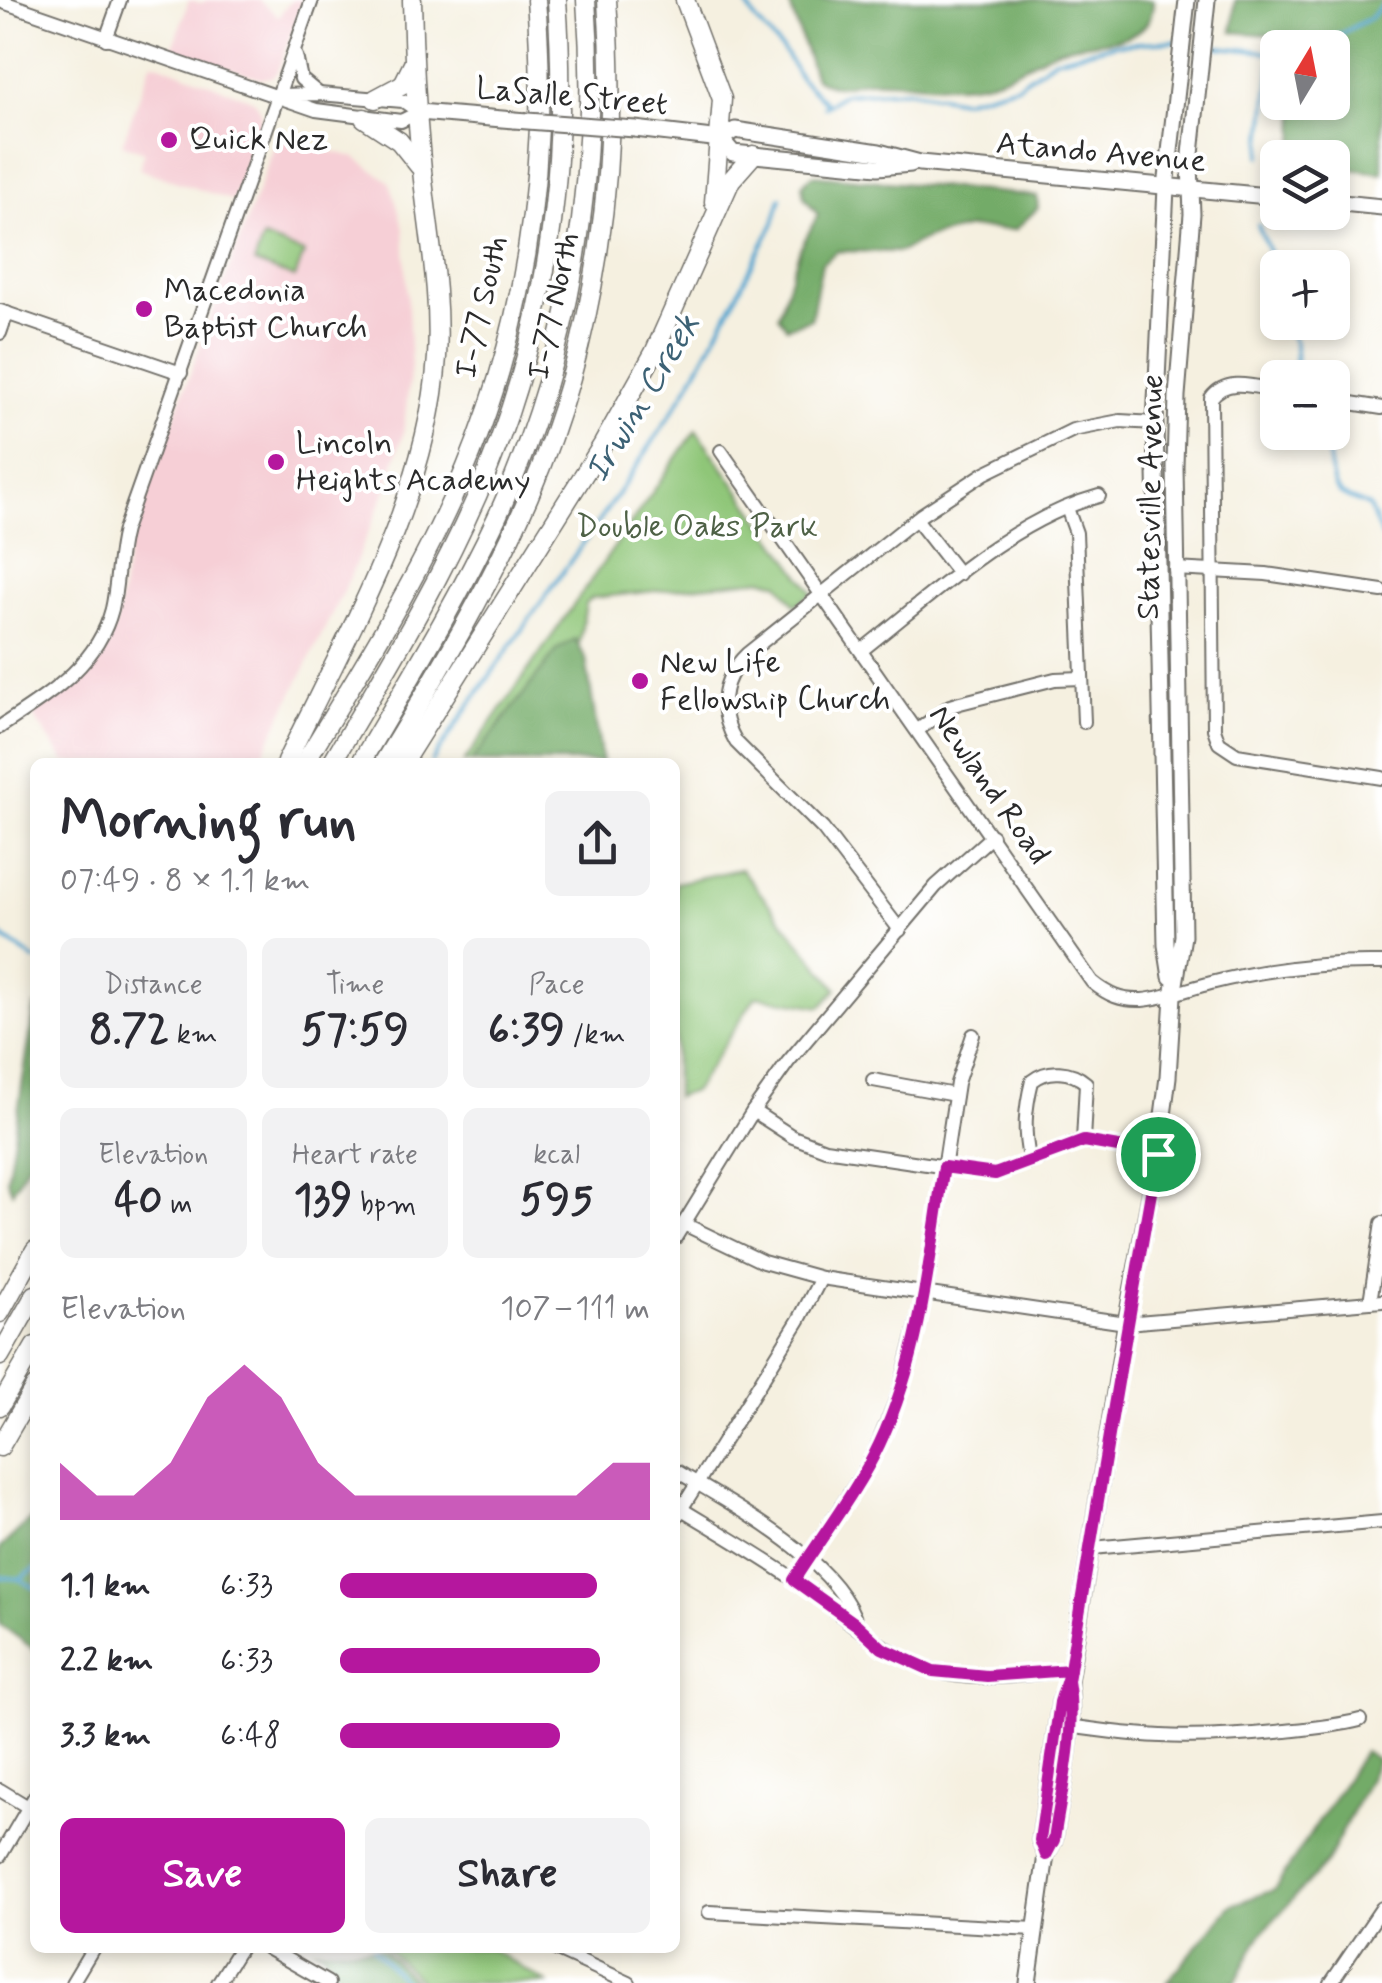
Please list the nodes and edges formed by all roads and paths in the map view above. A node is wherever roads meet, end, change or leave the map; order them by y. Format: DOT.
graph roads {
  1 [pos="0,0"];
  2 [pos="120,0"];
  3 [pos="312,0"];
  4 [pos="412,0"];
  5 [pos="536,0"];
  6 [pos="557,0"];
  7 [pos="586,0"];
  8 [pos="607,0"];
  9 [pos="684,0"];
  10 [pos="1186,4"];
  11 [pos="1207,6"];
  12 [pos="106,38"];
  13 [pos="296,53"];
  14 [pos="413,64"];
  15 [pos="319,94"];
  16 [pos="280,96"];
  17 [pos="375,99"];
  18 [pos="419,112"];
  19 [pos="364,118"];
  20 [pos="721,139"];
  21 [pos="753,155"];
  22 [pos="920,164"];
  23 [pos="422,172"];
  24 [pos="1166,186"];
  25 [pos="1191,189"];
  26 [pos="1260,195"];
  27 [pos="1350,204"];
  28 [pos="1382,207"];
  29 [pos="712,218"];
  30 [pos="3,312"];
  31 [pos="0,332"];
  32 [pos="180,374"];
  33 [pos="1260,388"];
  34 [pos="1350,403"];
  35 [pos="1382,408"];
  36 [pos="1154,423"];
  37 [pos="722,451"];
  38 [pos="1099,496"];
  39 [pos="1067,508"];
  40 [pos="916,519"];
  41 [pos="1176,569"];
  42 [pos="1212,570"];
  43 [pos="959,574"];
  44 [pos="1382,591"];
  45 [pos="822,593"];
  46 [pos="862,650"];
  47 [pos="1082,678"];
  48 [pos="1084,722"];
  49 [pos="0,728"];
  50 [pos="918,730"];
  51 [pos="288,758"];
  52 [pos="306,758"];
  53 [pos="334,758"];
  54 [pos="363,758"];
  55 [pos="386,758"];
  56 [pos="404,758"];
  57 [pos="1382,778"];
  58 [pos="992,836"];
  59 [pos="900,930"];
  60 [pos="1382,963"];
  61 [pos="1173,996"];
  62 [pos="973,1035"];
  63 [pos="873,1080"];
  64 [pos="955,1095"];
  65 [pos="753,1111"];
  66 [pos="1084,1141"];
  67 [pos="1158,1154"];
  68 [pos="1030,1162"];
  69 [pos="944,1167"];
  70 [pos="1382,1223"];
  71 [pos="684,1224"];
  72 [pos="680,1230"];
  73 [pos="30,1259"];
  74 [pos="821,1278"];
  75 [pos="926,1294"];
  76 [pos="1376,1302"];
  77 [pos="30,1304"];
  78 [pos="0,1313"];
  79 [pos="1126,1324"];
  80 [pos="30,1355"];
  81 [pos="0,1356"];
  82 [pos="30,1396"];
  83 [pos="0,1406"];
  84 [pos="0,1447"];
  85 [pos="680,1473"];
  86 [pos="697,1484"];
  87 [pos="680,1507"];
  88 [pos="680,1513"];
  89 [pos="1382,1522"];
  90 [pos="1092,1548"];
  91 [pos="808,1558"];
  92 [pos="794,1580"];
  93 [pos="857,1625"];
  94 [pos="1069,1676"];
  95 [pos="1360,1720"];
  96 [pos="1069,1726"];
  97 [pos="0,1790"];
  98 [pos="30,1803"];
  99 [pos="30,1809"];
  100 [pos="1046,1855"];
  101 [pos="0,1856"];
  102 [pos="1382,1908"];
  103 [pos="708,1912"];
  104 [pos="1036,1929"];
  105 [pos="90,1953"];
  106 [pos="237,1953"];
  107 [pos="276,1953"];
  108 [pos="585,1954"];
  109 [pos="72,1983"];
  110 [pos="218,1983"];
  111 [pos="328,1983"];
  112 [pos="629,1983"];
  113 [pos="1028,1983"];
  114 [pos="1331,1983"];
  1 -- 12 [label="street, LaSalle Street"];
  2 -- 12 [label="street"];
  3 -- 13 [label="street"];
  4 -- 14 [label="highway"];
  5 -- 52 [label="highway, I-77 South"];
  6 -- 53 [label="highway"];
  7 -- 54 [label="highway"];
  8 -- 55 [label="highway, I-77 North"];
  9 -- 20 [label="highway"];
  10 -- 24 [label="main road, Statesville Avenue"];
  11 -- 25 [label="main road, Statesville Avenue"];
  12 -- 16 [label="street, LaSalle Street"];
  13 -- 15 [label="street"];
  13 -- 16 [label="street"];
  14 -- 17 [label="highway"];
  14 -- 18 [label="highway"];
  15 -- 16 [label="street, LaSalle Street"];
  15 -- 17 [label="street, LaSalle Street"];
  16 -- 19 [label="street, LaSalle Street"];
  16 -- 32 [label="street"];
  17 -- 18 [label="street, LaSalle Street"];
  18 -- 19 [label="street, LaSalle Street"];
  18 -- 20 [label="main road, LaSalle Street, bridge"];
  18 -- 23 [label="highway"];
  19 -- 23 [label="highway"];
  20 -- 21 [label="main road, Atando Avenue"];
  20 -- 22 [label="main road, Atando Avenue"];
  20 -- 29 [label="highway"];
  21 -- 22 [label="main road, Atando Avenue"];
  21 -- 29 [label="highway"];
  22 -- 24 [label="main road, Atando Avenue"];
  23 -- 51 [label="highway"];
  24 -- 25 [label="main road, Atando Avenue"];
  24 -- 36 [label="main road, Statesville Avenue"];
  25 -- 26 [label="main road, Atando Avenue"];
  25 -- 41 [label="main road, Statesville Avenue"];
  27 -- 28 [label="main road"];
  29 -- 56 [label="highway"];
  30 -- 31 [label="street"];
  30 -- 32 [label="street"];
  32 -- 49 [label="street"];
  33 -- 42 [label="street"];
  34 -- 35 [label="street"];
  36 -- 40 [label="street"];
  36 -- 61 [label="main road, Statesville Avenue"];
  37 -- 45 [label="street, Newland Road"];
  38 -- 39 [label="street"];
  39 -- 43 [label="street"];
  39 -- 47 [label="street"];
  40 -- 43 [label="street"];
  40 -- 45 [label="street"];
  41 -- 42 [label="street"];
  41 -- 61 [label="main road, Statesville Avenue"];
  42 -- 44 [label="street"];
  42 -- 57 [label="street"];
  43 -- 46 [label="street"];
  45 -- 46 [label="street, Newland Road"];
  45 -- 59 [label="street"];
  46 -- 50 [label="street, Newland Road"];
  47 -- 48 [label="street"];
  47 -- 50 [label="street"];
  50 -- 58 [label="street, Newland Road"];
  58 -- 59 [label="street"];
  58 -- 61 [label="street, Newland Road"];
  59 -- 65 [label="street"];
  60 -- 61 [label="street, Newland Road"];
  61 -- 67 [label="main road, Statesville Avenue"];
  62 -- 64 [label="street"];
  63 -- 64 [label="street"];
  64 -- 69 [label="street"];
  65 -- 69 [label="street"];
  65 -- 71 [label="street"];
  66 -- 67 [label="street"];
  66 -- 68 [label="street"];
  66 -- 68 [label="street"];
  67 -- 79 [label="main road, Statesville Avenue"];
  68 -- 69 [label="street"];
  69 -- 75 [label="street"];
  70 -- 76 [label="street"];
  71 -- 72 [label="street"];
  71 -- 74 [label="street"];
  73 -- 78 [label="highway"];
  74 -- 75 [label="street"];
  74 -- 86 [label="street"];
  75 -- 79 [label="street"];
  75 -- 91 [label="street"];
  76 -- 79 [label="street"];
  77 -- 81 [label="highway"];
  79 -- 90 [label="main road, Statesville Avenue"];
  80 -- 83 [label="highway"];
  82 -- 84 [label="highway"];
  85 -- 86 [label="street"];
  86 -- 87 [label="street"];
  86 -- 91 [label="street"];
  88 -- 92 [label="street"];
  89 -- 90 [label="street"];
  90 -- 94 [label="main road, Statesville Avenue"];
  91 -- 92 [label="street"];
  91 -- 93 [label="street"];
  92 -- 93 [label="street"];
  93 -- 94 [label="street"];
  94 -- 96 [label="main road, Statesville Avenue"];
  94 -- 100 [label="main road, Statesville Avenue"];
  95 -- 96 [label="street"];
  96 -- 100 [label="main road, Statesville Avenue"];
  97 -- 98 [label="street"];
  99 -- 101 [label="street"];
  100 -- 104 [label="main road, Statesville Avenue"];
  102 -- 114 [label="street"];
  103 -- 104 [label="street"];
  104 -- 113 [label="main road, Statesville Avenue"];
  105 -- 109 [label="street"];
  106 -- 110 [label="street"];
  107 -- 111 [label="street"];
  108 -- 112 [label="street"];
}
